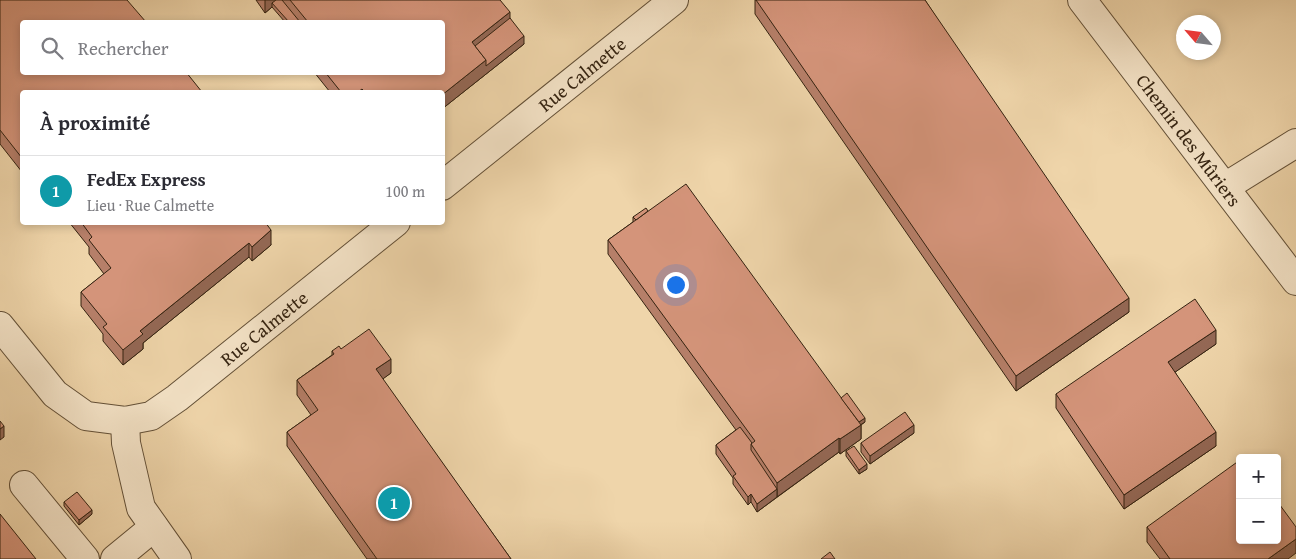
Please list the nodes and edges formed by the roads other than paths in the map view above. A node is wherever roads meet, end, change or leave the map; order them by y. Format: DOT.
graph roads {
  1 [pos="674,0"];
  2 [pos="1082,0"];
  3 [pos="1296,143"];
  4 [pos="445,184"];
  5 [pos="1225,187"];
  6 [pos="392,225"];
  7 [pos="1296,281"];
  8 [pos="0,326"];
  9 [pos="126,421"];
  10 [pos="24,485"];
  11 [pos="154,527"];
  12 [pos="85,559"];
  13 [pos="115,559"];
  14 [pos="177,559"];
  1 -- 4 [label="street, Rue Calmette"];
  2 -- 5 [label="street, Chemin des Mûriers"];
  3 -- 5 [label="street"];
  5 -- 7 [label="street, Chemin des Mûriers"];
  6 -- 9 [label="street, Rue Calmette"];
  8 -- 9 [label="street, Rue Calmette"];
  9 -- 11 [label="street"];
  10 -- 12 [label="street"];
  11 -- 13 [label="street"];
  11 -- 14 [label="street"];
}
